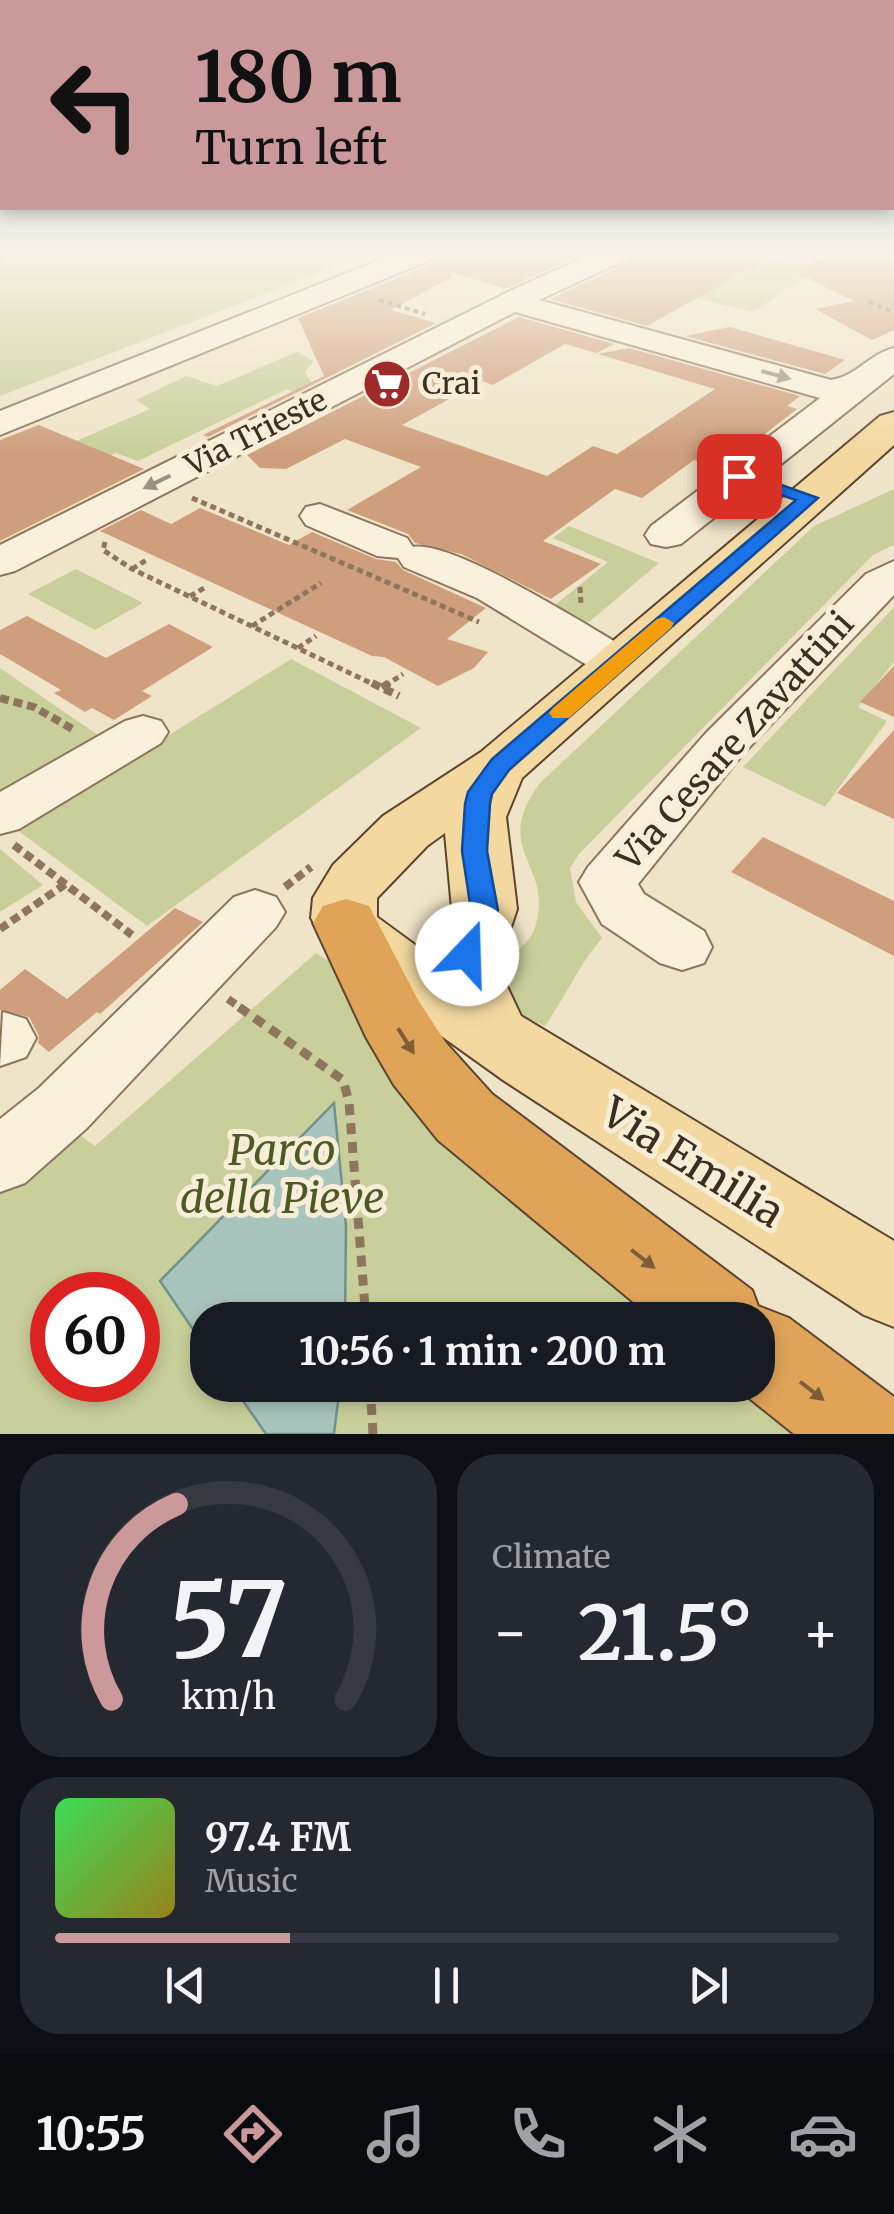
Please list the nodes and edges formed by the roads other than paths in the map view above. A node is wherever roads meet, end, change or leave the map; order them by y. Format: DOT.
graph roads {
  1 [pos="242,319"];
  2 [pos="482,319"];
  3 [pos="574,319"];
  4 [pos="894,358"];
  5 [pos="118,369"];
  6 [pos="840,393"];
  7 [pos="0,408"];
  8 [pos="0,424"];
  9 [pos="894,424"];
  10 [pos="894,466"];
  11 [pos="739,476"];
  12 [pos="809,498"];
  13 [pos="320,516"];
  14 [pos="673,528"];
  15 [pos="0,562"];
  16 [pos="894,574"];
  17 [pos="618,663"];
  18 [pos="124,743"];
  19 [pos="501,764"];
  20 [pos="1,826"];
  21 [pos="255,912"];
  22 [pos="479,915"];
  23 [pos="356,916"];
  24 [pos="682,947"];
  25 [pos="494,1032"];
  26 [pos="0,1162"];
  27 [pos="894,1287"];
  28 [pos="698,1302"];
  29 [pos="775,1362"];
  30 [pos="867,1434"];
  1 -- 5 [label="street"];
  2 -- 15 [label="street, Via Trieste, one-way"];
  3 -- 6 [label="street, one-way"];
  4 -- 6 [label="street"];
  5 -- 7 [label="street"];
  5 -- 8 [label="street"];
  6 -- 11 [label="street"];
  9 -- 12 [label="main road, Via Emilia"];
  10 -- 12 [label="main road"];
  11 -- 12 [label="street"];
  11 -- 14 [label="street"];
  12 -- 17 [label="main road, Via Emilia"];
  13 -- 17 [label="street"];
  16 -- 24 [label="street, Via Cesare Zavattini"];
  17 -- 19 [label="main road, Via Emilia"];
  18 -- 20 [label="street"];
  19 -- 22 [label="main road, Via Emilia"];
  19 -- 23 [label="main road, Via Emilia"];
  21 -- 26 [label="street"];
  22 -- 23 [label="main road"];
  22 -- 23 [label="main road"];
  22 -- 25 [label="main road, Via Emilia"];
  23 -- 25 [label="main road, Via Emilia"];
  23 -- 28 [label="highway, one-way"];
  25 -- 27 [label="main road, Via Emilia"];
  29 -- 30 [label="highway, one-way"];
}
